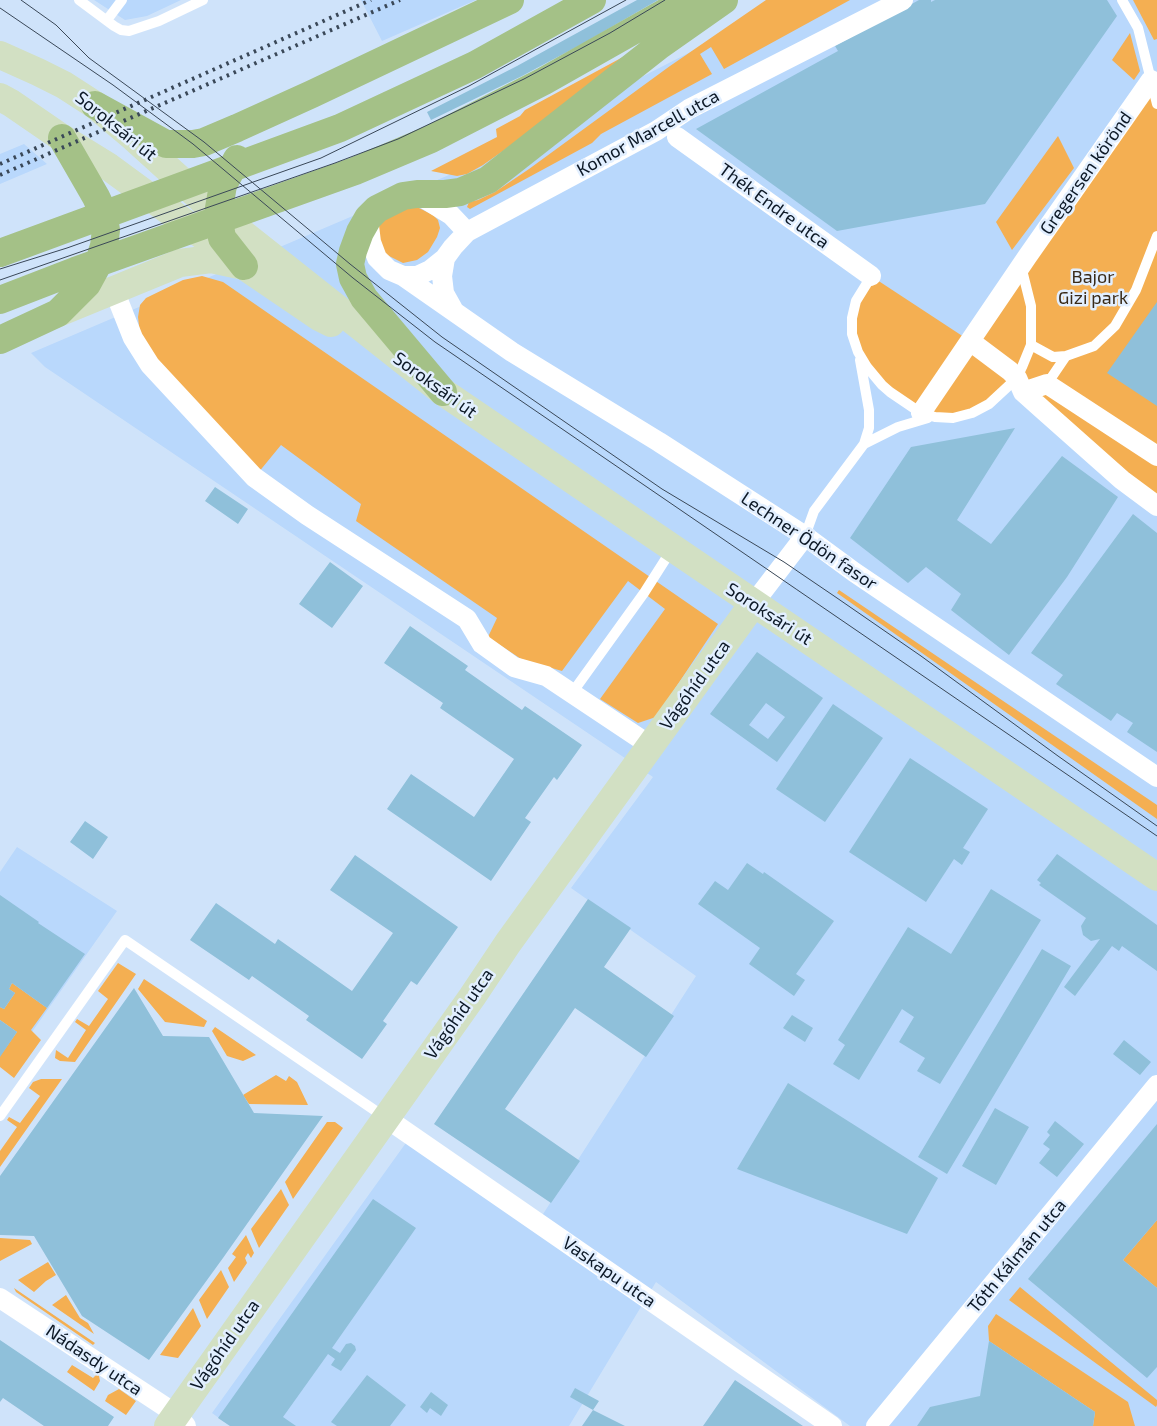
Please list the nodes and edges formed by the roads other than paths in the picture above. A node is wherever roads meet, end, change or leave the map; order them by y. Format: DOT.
graph roads {
  1 [pos="79,0"];
  2 [pos="122,0"];
  3 [pos="203,0"];
  4 [pos="510,0"];
  5 [pos="592,0"];
  6 [pos="687,0"];
  7 [pos="724,0"];
  8 [pos="903,0"];
  9 [pos="1122,0"];
  10 [pos="107,20"];
  11 [pos="0,55"];
  12 [pos="1151,80"];
  13 [pos="312,94"];
  14 [pos="0,97"];
  15 [pos="1157,104"];
  16 [pos="95,105"];
  17 [pos="677,137"];
  18 [pos="62,138"];
  19 [pos="417,194"];
  20 [pos="218,214"];
  21 [pos="368,218"];
  22 [pos="467,232"];
  23 [pos="1157,236"];
  24 [pos="0,253"];
  25 [pos="445,258"];
  26 [pos="244,266"];
  27 [pos="1021,266"];
  28 [pos="403,276"];
  29 [pos="870,278"];
  30 [pos="117,298"];
  31 [pos="0,300"];
  32 [pos="58,313"];
  33 [pos="455,313"];
  34 [pos="0,340"];
  35 [pos="970,341"];
  36 [pos="1031,345"];
  37 [pos="384,347"];
  38 [pos="858,352"];
  39 [pos="1066,356"];
  40 [pos="1047,384"];
  41 [pos="1020,385"];
  42 [pos="443,392"];
  43 [pos="928,415"];
  44 [pos="864,444"];
  45 [pos="1157,456"];
  46 [pos="1157,506"];
  47 [pos="805,536"];
  48 [pos="672,549"];
  49 [pos="753,604"];
  50 [pos="572,693"];
  51 [pos="650,746"];
  52 [pos="1157,777"];
  53 [pos="1157,877"];
  54 [pos="1157,1085"];
  55 [pos="0,1116"];
  56 [pos="386,1118"];
  57 [pos="0,1298"];
  58 [pos="176,1422"];
  59 [pos="832,1426"];
  60 [pos="876,1426"];
  1 -- 10 [label="lane"];
  2 -- 10 [label="lane"];
  3 -- 10 [label="lane"];
  4 -- 13 [label="main road"];
  5 -- 24 [label="main road"];
  6 -- 31 [label="main road"];
  7 -- 19 [label="main road"];
  8 -- 22 [label="street, Komor Marcell utca"];
  9 -- 12 [label="lane"];
  11 -- 16 [label="main road, Soroksári út"];
  12 -- 15 [label="lane"];
  12 -- 27 [label="street, Gregersen körönd"];
  13 -- 16 [label="main road"];
  13 -- 20 [label="main road"];
  14 -- 18 [label="main road, Soroksári út"];
  16 -- 20 [label="main road, Soroksári út"];
  17 -- 29 [label="street, Thék Endre utca"];
  18 -- 26 [label="main road, Soroksári út"];
  18 -- 32 [label="main road"];
  19 -- 21 [label="main road"];
  19 -- 22 [label="street"];
  20 -- 26 [label="main road"];
  20 -- 37 [label="main road, Soroksári út"];
  21 -- 28 [label="street, Lechner Ödön fasor"];
  21 -- 42 [label="main road"];
  22 -- 25 [label="street, Komor Marcell utca"];
  23 -- 39 [label="lane"];
  25 -- 28 [label="street, Komor Marcell utca"];
  25 -- 33 [label="street, Lechner Ödön fasor"];
  26 -- 30 [label="main road"];
  26 -- 37 [label="main road, Soroksári út"];
  27 -- 35 [label="street, Gregersen körönd"];
  27 -- 36 [label="lane"];
  28 -- 33 [label="street, Lechner Ödön fasor"];
  29 -- 38 [label="lane"];
  30 -- 32 [label="main road"];
  30 -- 50 [label="street"];
  32 -- 34 [label="main road"];
  33 -- 47 [label="street, Lechner Ödön fasor"];
  35 -- 41 [label="street"];
  35 -- 43 [label="street, Gregersen körönd"];
  36 -- 39 [label="lane"];
  36 -- 41 [label="lane"];
  37 -- 42 [label="main road, Soroksári út"];
  38 -- 43 [label="lane"];
  38 -- 44 [label="lane"];
  39 -- 40 [label="lane"];
  40 -- 41 [label="street"];
  40 -- 45 [label="street"];
  41 -- 43 [label="lane"];
  41 -- 46 [label="street"];
  42 -- 48 [label="main road, Soroksári út"];
  43 -- 44 [label="lane"];
  44 -- 47 [label="lane"];
  47 -- 49 [label="street"];
  47 -- 52 [label="street, Lechner Ödön fasor"];
  48 -- 49 [label="main road, Soroksári út"];
  48 -- 50 [label="lane"];
  49 -- 51 [label="main road, Vágóhíd utca"];
  49 -- 53 [label="main road, Soroksári út"];
  50 -- 51 [label="street"];
  51 -- 56 [label="main road, Vágóhíd utca"];
  54 -- 60 [label="street, Tóth Kálmán utca"];
  55 -- 56 [label="lane"];
  56 -- 58 [label="main road, Vágóhíd utca"];
  56 -- 59 [label="street, Vaskapu utca"];
  57 -- 58 [label="street, Nádasdy utca"];
}
